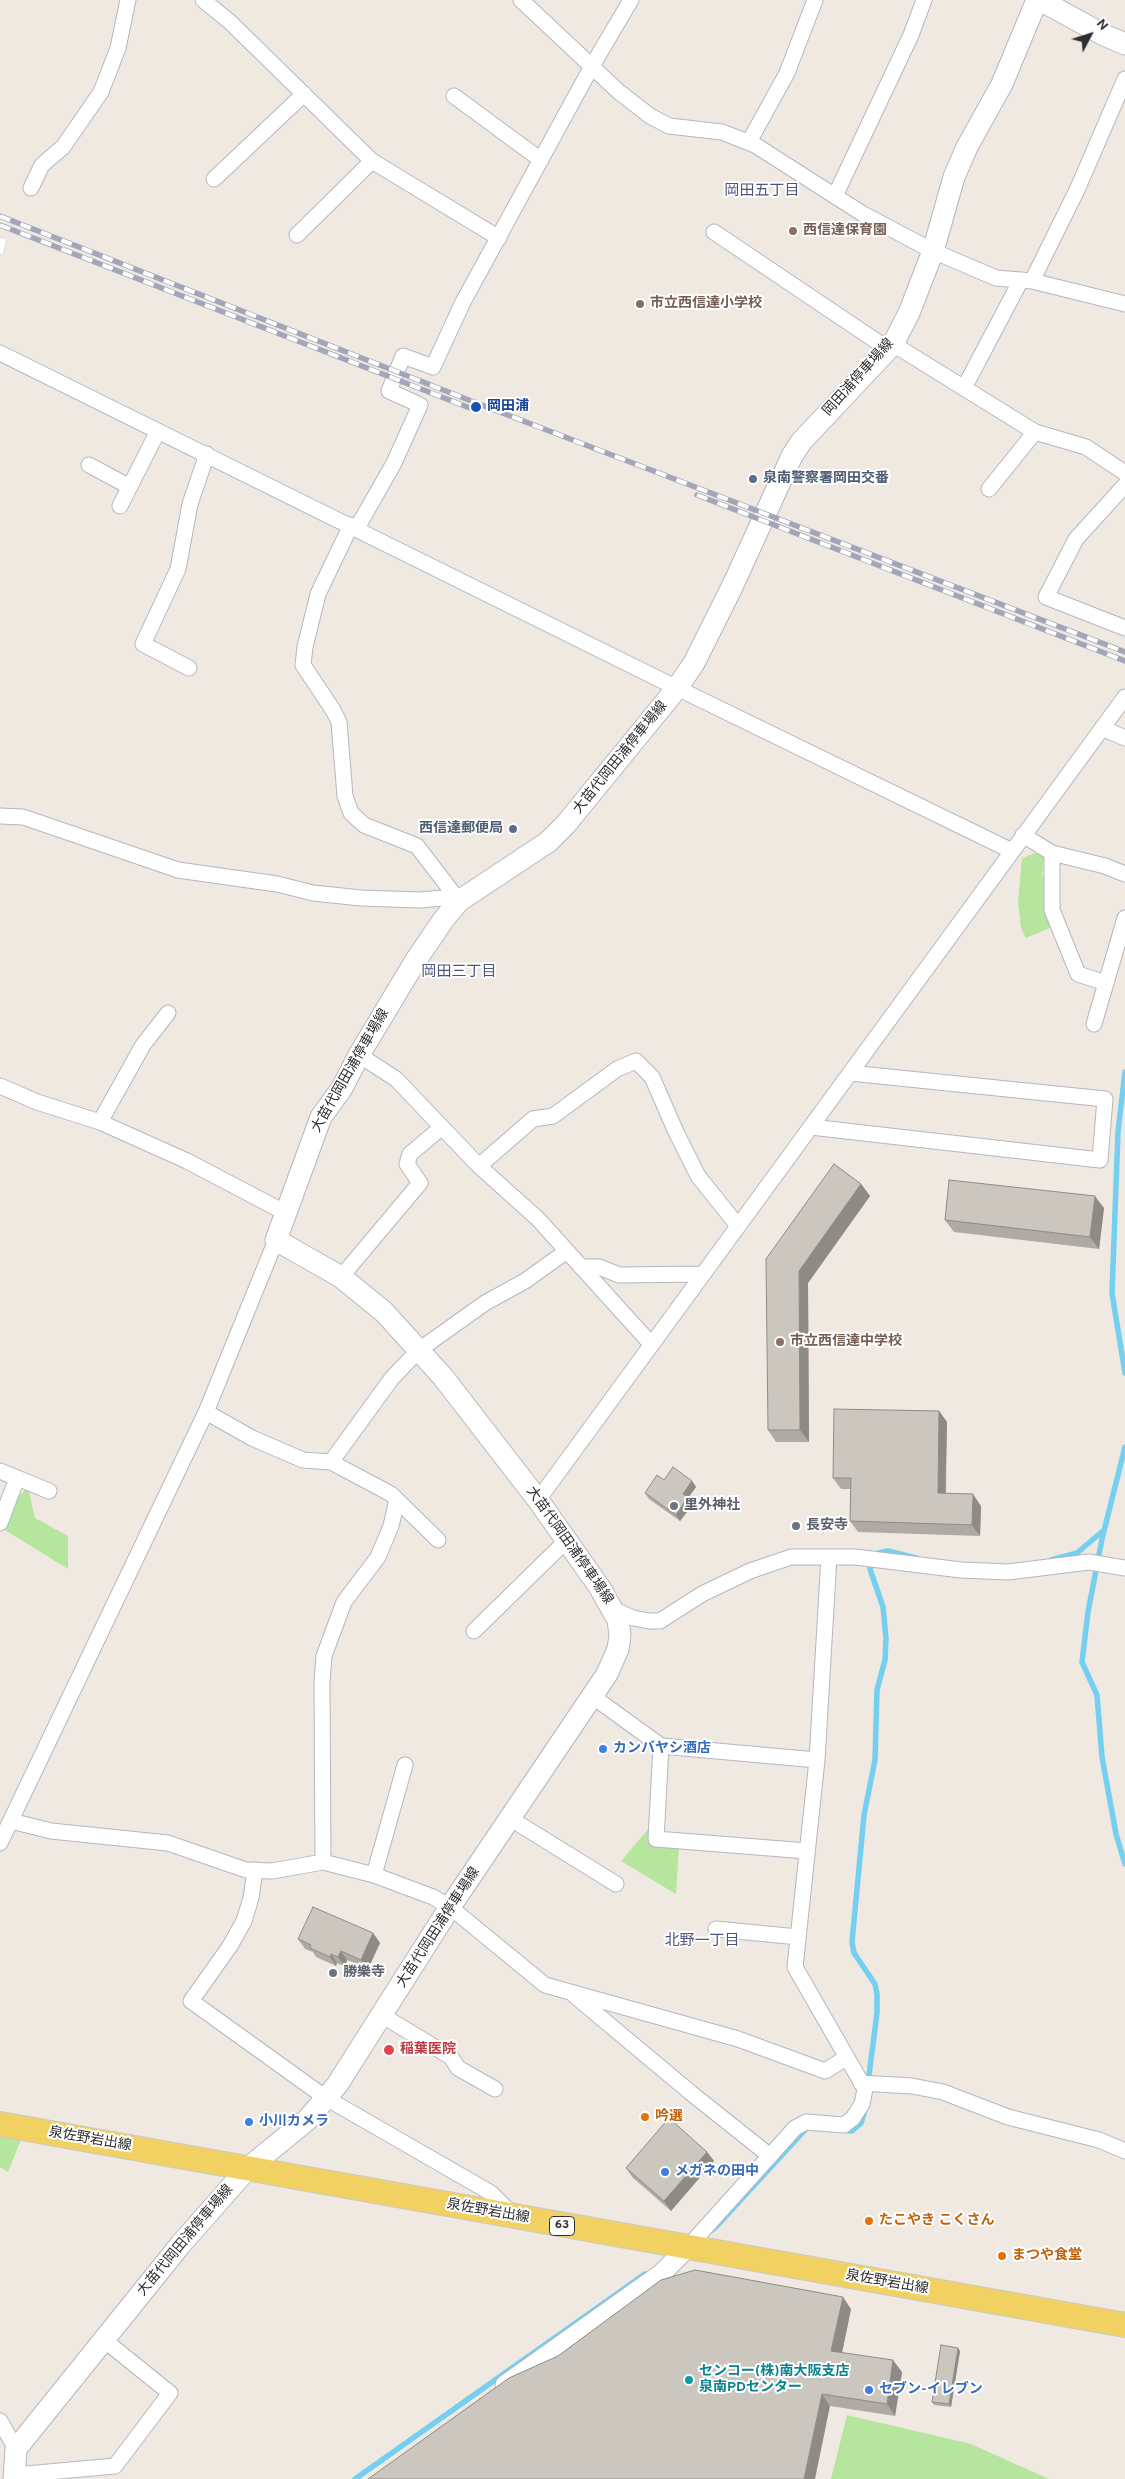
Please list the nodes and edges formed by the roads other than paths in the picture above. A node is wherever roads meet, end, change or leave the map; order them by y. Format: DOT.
graph roads {
  1 [pos="128,0"];
  2 [pos="203,0"];
  3 [pos="521,0"];
  4 [pos="632,0"];
  5 [pos="815,0"];
  6 [pos="924,0"];
  7 [pos="1038,0"];
  8 [pos="1125,44"];
  9 [pos="592,66"];
  10 [pos="1125,79"];
  11 [pos="304,94"];
  12 [pos="454,96"];
  13 [pos="749,142"];
  14 [pos="541,160"];
  15 [pos="372,161"];
  16 [pos="214,179"];
  17 [pos="31,188"];
  18 [pos="836,196"];
  19 [pos="714,232"];
  20 [pos="297,235"];
  21 [pos="499,238"];
  22 [pos="933,251"];
  23 [pos="1026,281"];
  24 [pos="1125,304"];
  25 [pos="890,346"];
  26 [pos="0,353"];
  27 [pos="964,388"];
  28 [pos="158,431"];
  29 [pos="1035,432"];
  30 [pos="207,454"];
  31 [pos="89,465"];
  32 [pos="1125,473"];
  33 [pos="1125,485"];
  34 [pos="130,486"];
  35 [pos="989,489"];
  36 [pos="120,506"];
  37 [pos="354,527"];
  38 [pos="1125,628"];
  39 [pos="189,668"];
  40 [pos="677,688"];
  41 [pos="1125,697"];
  42 [pos="1102,728"];
  43 [pos="1125,738"];
  44 [pos="0,816"];
  45 [pos="1023,835"];
  46 [pos="1012,851"];
  47 [pos="1052,853"];
  48 [pos="1125,874"];
  49 [pos="457,899"];
  50 [pos="1125,918"];
  51 [pos="1106,983"];
  52 [pos="168,1013"];
  53 [pos="1094,1024"];
  54 [pos="359,1055"];
  55 [pos="850,1073"];
  56 [pos="0,1086"];
  57 [pos="100,1122"];
  58 [pos="442,1127"];
  59 [pos="810,1127"];
  60 [pos="478,1166"];
  61 [pos="286,1213"];
  62 [pos="738,1226"];
  63 [pos="276,1240"];
  64 [pos="567,1251"];
  65 [pos="581,1267"];
  66 [pos="703,1274"];
  67 [pos="341,1277"];
  68 [pos="652,1344"];
  69 [pos="419,1350"];
  70 [pos="206,1412"];
  71 [pos="331,1462"];
  72 [pos="0,1471"];
  73 [pos="17,1478"];
  74 [pos="49,1492"];
  75 [pos="397,1500"];
  76 [pos="538,1500"];
  77 [pos="0,1523"];
  78 [pos="438,1540"];
  79 [pos="566,1541"];
  80 [pos="829,1557"];
  81 [pos="1125,1568"];
  82 [pos="612,1609"];
  83 [pos="474,1631"];
  84 [pos="592,1696"];
  85 [pos="661,1746"];
  86 [pos="817,1760"];
  87 [pos="405,1765"];
  88 [pos="511,1819"];
  89 [pos="11,1820"];
  90 [pos="0,1843"];
  91 [pos="807,1851"];
  92 [pos="324,1862"];
  93 [pos="255,1870"];
  94 [pos="374,1875"];
  95 [pos="616,1884"];
  96 [pos="450,1907"];
  97 [pos="716,1929"];
  98 [pos="798,1937"];
  99 [pos="570,1992"];
  100 [pos="383,2016"];
  101 [pos="846,2058"];
  102 [pos="861,2083"];
  103 [pos="495,2089"];
  104 [pos="326,2098"];
  105 [pos="0,2124"];
  106 [pos="1125,2151"];
  107 [pos="770,2156"];
  108 [pos="247,2169"];
  109 [pos="516,2217"];
  110 [pos="688,2248"];
  111 [pos="1125,2325"];
  112 [pos="104,2340"];
  113 [pos="493,2393"];
  114 [pos="0,2421"];
  115 [pos="16,2449"];
  116 [pos="15,2477"];
  1 -- 17 [label="street"];
  2 -- 11 [label="street"];
  3 -- 9 [label="street"];
  4 -- 9 [label="street"];
  5 -- 13 [label="street"];
  6 -- 18 [label="street"];
  7 -- 8 [label="main road"];
  7 -- 22 [label="main road, 岡田浦停車場線"];
  9 -- 13 [label="street"];
  9 -- 14 [label="street"];
  10 -- 23 [label="street"];
  11 -- 15 [label="street"];
  11 -- 16 [label="street"];
  12 -- 14 [label="street"];
  13 -- 18 [label="street"];
  14 -- 21 [label="street"];
  15 -- 20 [label="street"];
  15 -- 21 [label="street"];
  18 -- 22 [label="street"];
  19 -- 25 [label="street"];
  21 -- 37 [label="street"];
  22 -- 23 [label="street"];
  22 -- 25 [label="main road, 岡田浦停車場線"];
  23 -- 24 [label="street"];
  23 -- 27 [label="street"];
  25 -- 27 [label="street"];
  25 -- 40 [label="main road, 岡田浦停車場線"];
  26 -- 28 [label="street"];
  27 -- 29 [label="street"];
  28 -- 30 [label="street"];
  28 -- 34 [label="street"];
  29 -- 32 [label="street"];
  29 -- 35 [label="street"];
  30 -- 37 [label="street"];
  30 -- 39 [label="street"];
  31 -- 34 [label="street"];
  33 -- 38 [label="street"];
  34 -- 36 [label="street"];
  37 -- 40 [label="street"];
  37 -- 49 [label="street"];
  40 -- 46 [label="street"];
  40 -- 49 [label="main road, 大苗代岡田浦停車場線"];
  41 -- 42 [label="street"];
  42 -- 43 [label="street"];
  42 -- 45 [label="street"];
  44 -- 49 [label="street"];
  45 -- 46 [label="street"];
  45 -- 47 [label="street"];
  46 -- 55 [label="street"];
  47 -- 48 [label="street"];
  47 -- 51 [label="street"];
  49 -- 54 [label="main road, 大苗代岡田浦停車場線"];
  50 -- 51 [label="street"];
  51 -- 53 [label="street"];
  52 -- 57 [label="street"];
  54 -- 58 [label="street"];
  54 -- 61 [label="main road, 大苗代岡田浦停車場線"];
  55 -- 59 [label="street"];
  55 -- 59 [label="street"];
  56 -- 57 [label="street"];
  57 -- 61 [label="street"];
  58 -- 60 [label="street"];
  58 -- 67 [label="street"];
  59 -- 62 [label="street"];
  60 -- 62 [label="street"];
  60 -- 64 [label="street"];
  61 -- 63 [label="main road, 大苗代岡田浦停車場線"];
  62 -- 66 [label="street"];
  63 -- 67 [label="main road, 大苗代岡田浦停車場線"];
  63 -- 70 [label="street"];
  64 -- 65 [label="street"];
  64 -- 69 [label="street"];
  65 -- 66 [label="street"];
  65 -- 68 [label="street"];
  66 -- 68 [label="street"];
  67 -- 69 [label="main road, 大苗代岡田浦停車場線"];
  68 -- 76 [label="street"];
  69 -- 71 [label="street"];
  69 -- 76 [label="main road, 大苗代岡田浦停車場線"];
  70 -- 71 [label="street"];
  70 -- 89 [label="street"];
  71 -- 75 [label="street"];
  72 -- 73 [label="street"];
  73 -- 74 [label="street"];
  73 -- 77 [label="street"];
  75 -- 78 [label="street"];
  75 -- 92 [label="street"];
  76 -- 79 [label="main road, 大苗代岡田浦停車場線"];
  79 -- 82 [label="main road, 大苗代岡田浦停車場線"];
  79 -- 83 [label="street"];
  80 -- 81 [label="street"];
  80 -- 82 [label="street"];
  80 -- 86 [label="street"];
  82 -- 84 [label="main road, 大苗代岡田浦停車場線"];
  84 -- 85 [label="street"];
  84 -- 88 [label="main road, 大苗代岡田浦停車場線"];
  85 -- 86 [label="street"];
  85 -- 91 [label="street"];
  86 -- 91 [label="street"];
  87 -- 94 [label="street"];
  88 -- 95 [label="street"];
  88 -- 96 [label="main road, 大苗代岡田浦停車場線"];
  89 -- 90 [label="street"];
  89 -- 93 [label="street"];
  91 -- 98 [label="street"];
  92 -- 93 [label="street"];
  92 -- 94 [label="street"];
  93 -- 104 [label="street"];
  94 -- 96 [label="street"];
  96 -- 99 [label="street"];
  96 -- 100 [label="main road, 大苗代岡田浦停車場線"];
  97 -- 98 [label="street"];
  98 -- 101 [label="street"];
  99 -- 101 [label="street"];
  99 -- 107 [label="street"];
  100 -- 103 [label="street"];
  100 -- 104 [label="main road, 大苗代岡田浦停車場線"];
  101 -- 102 [label="street"];
  102 -- 106 [label="street"];
  102 -- 107 [label="street"];
  104 -- 108 [label="main road, 大苗代岡田浦停車場線"];
  104 -- 109 [label="street"];
  105 -- 108 [label="main road, 泉佐野岩出線 / 63"];
  107 -- 110 [label="street"];
  108 -- 109 [label="main road, 泉佐野岩出線 / 63"];
  108 -- 112 [label="main road, 大苗代岡田浦停車場線"];
  109 -- 110 [label="main road, 泉佐野岩出線 / 63"];
  110 -- 111 [label="main road, 泉佐野岩出線 / 63"];
  110 -- 113 [label="street"];
  112 -- 115 [label="main road, 大苗代岡田浦停車場線"];
  112 -- 116 [label="street"];
  114 -- 115 [label="street"];
  115 -- 116 [label="main road"];
}
